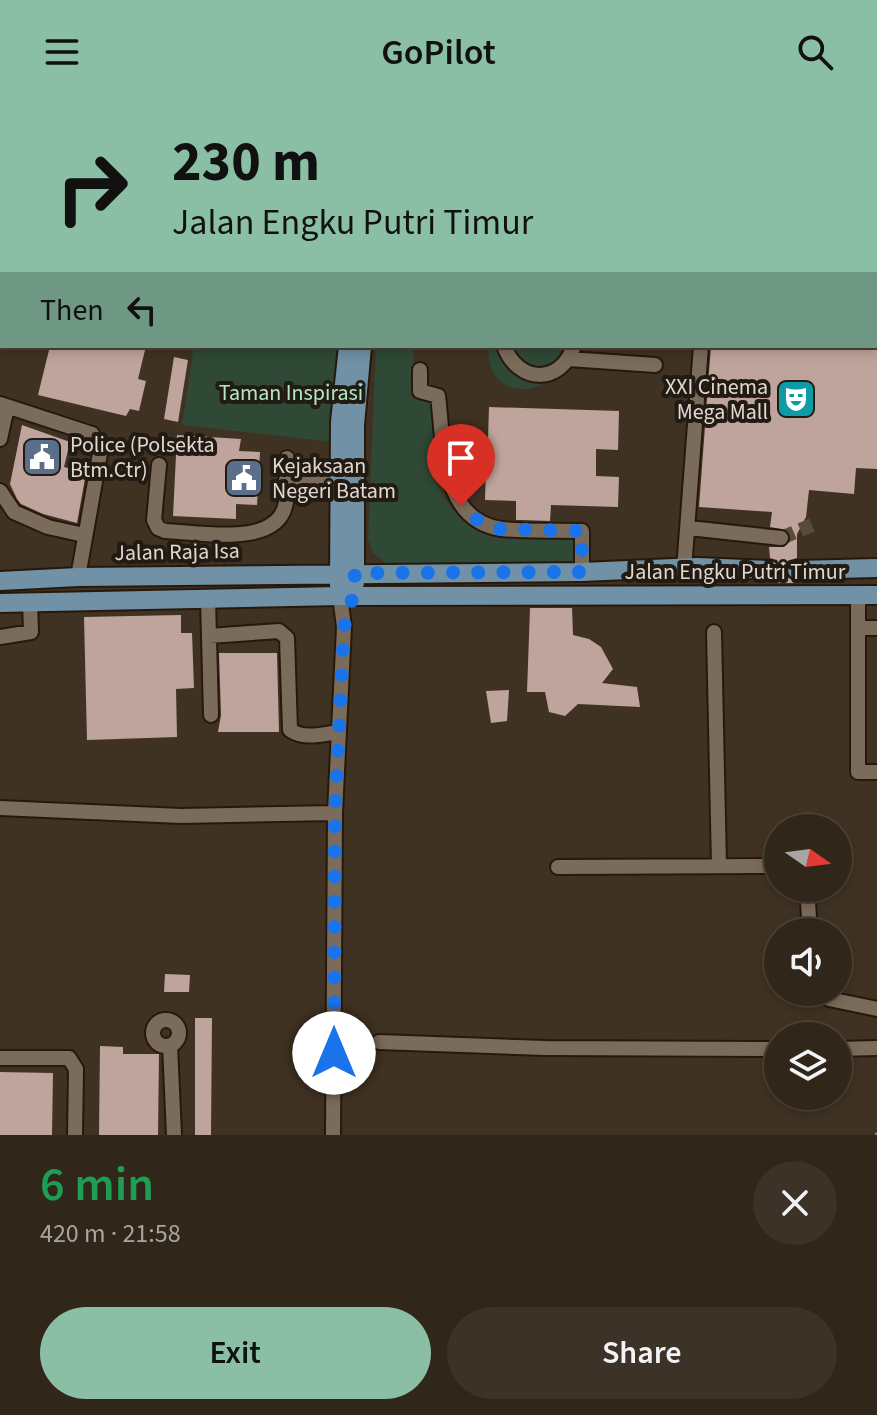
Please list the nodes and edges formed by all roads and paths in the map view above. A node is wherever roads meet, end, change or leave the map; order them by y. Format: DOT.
graph roads {
  1 [pos="348,348"];
  2 [pos="362,348"];
  3 [pos="505,348"];
  4 [pos="701,348"];
  5 [pos="572,352"];
  6 [pos="655,365"];
  7 [pos="420,370"];
  8 [pos="4,406"];
  9 [pos="0,439"];
  10 [pos="287,458"];
  11 [pos="159,465"];
  12 [pos="286,480"];
  13 [pos="340,484"];
  14 [pos="0,491"];
  15 [pos="689,528"];
  16 [pos="84,535"];
  17 [pos="781,538"];
  18 [pos="877,568"];
  19 [pos="684,569"];
  20 [pos="770,570"];
  21 [pos="797,570"];
  22 [pos="582,572"];
  23 [pos="347,573"];
  24 [pos="78,577"];
  25 [pos="0,581"];
  26 [pos="858,595"];
  27 [pos="877,595"];
  28 [pos="346,596"];
  29 [pos="208,599"];
  30 [pos="0,603"];
  31 [pos="30,603"];
  32 [pos="858,628"];
  33 [pos="877,628"];
  34 [pos="714,632"];
  35 [pos="209,636"];
  36 [pos="0,637"];
  37 [pos="211,715"];
  38 [pos="339,732"];
  39 [pos="877,772"];
  40 [pos="0,808"];
  41 [pos="335,813"];
  42 [pos="719,866"];
  43 [pos="764,866"];
  44 [pos="558,867"];
  45 [pos="852,1004"];
  46 [pos="877,1009"];
  47 [pos="379,1042"];
  48 [pos="170,1045"];
  49 [pos="877,1048"];
  50 [pos="764,1049"];
  51 [pos="852,1049"];
  52 [pos="0,1058"];
  53 [pos="75,1135"];
  54 [pos="174,1135"];
  55 [pos="333,1135"];
  1 -- 13 [label="main road"];
  2 -- 23 [label="main road"];
  3 -- 5 [label="street"];
  4 -- 15 [label="street"];
  5 -- 6 [label="street"];
  7 -- 22 [label="street"];
  8 -- 9 [label="street"];
  8 -- 16 [label="street"];
  10 -- 12 [label="street"];
  11 -- 12 [label="street"];
  12 -- 13 [label="street"];
  13 -- 23 [label="main road"];
  14 -- 16 [label="street"];
  15 -- 17 [label="street"];
  15 -- 19 [label="street"];
  16 -- 24 [label="street"];
  18 -- 21 [label="main road, Jalan Engku Putri Timur"];
  19 -- 20 [label="main road, Jalan Engku Putri Timur"];
  19 -- 22 [label="main road, Jalan Engku Putri Timur"];
  22 -- 23 [label="main road, Jalan Engku Putri Timur"];
  23 -- 24 [label="main road, Jalan Raja Isa"];
  23 -- 28 [label="main road"];
  24 -- 25 [label="main road, Jalan Raja Isa"];
  26 -- 27 [label="main road, Jalan Engku Putri Timur"];
  26 -- 28 [label="main road, Jalan Engku Putri Timur"];
  26 -- 32 [label="street"];
  28 -- 29 [label="main road"];
  28 -- 38 [label="street"];
  29 -- 31 [label="main road"];
  29 -- 35 [label="street"];
  30 -- 31 [label="main road"];
  31 -- 36 [label="street"];
  32 -- 33 [label="street"];
  32 -- 39 [label="street"];
  34 -- 42 [label="street"];
  35 -- 37 [label="street"];
  35 -- 38 [label="street"];
  38 -- 41 [label="street"];
  40 -- 41 [label="street"];
  41 -- 55 [label="street"];
  42 -- 43 [label="street"];
  42 -- 44 [label="street"];
  45 -- 46 [label="street"];
  47 -- 50 [label="street"];
  48 -- 54 [label="street"];
  49 -- 51 [label="street"];
  52 -- 53 [label="street"];
}
